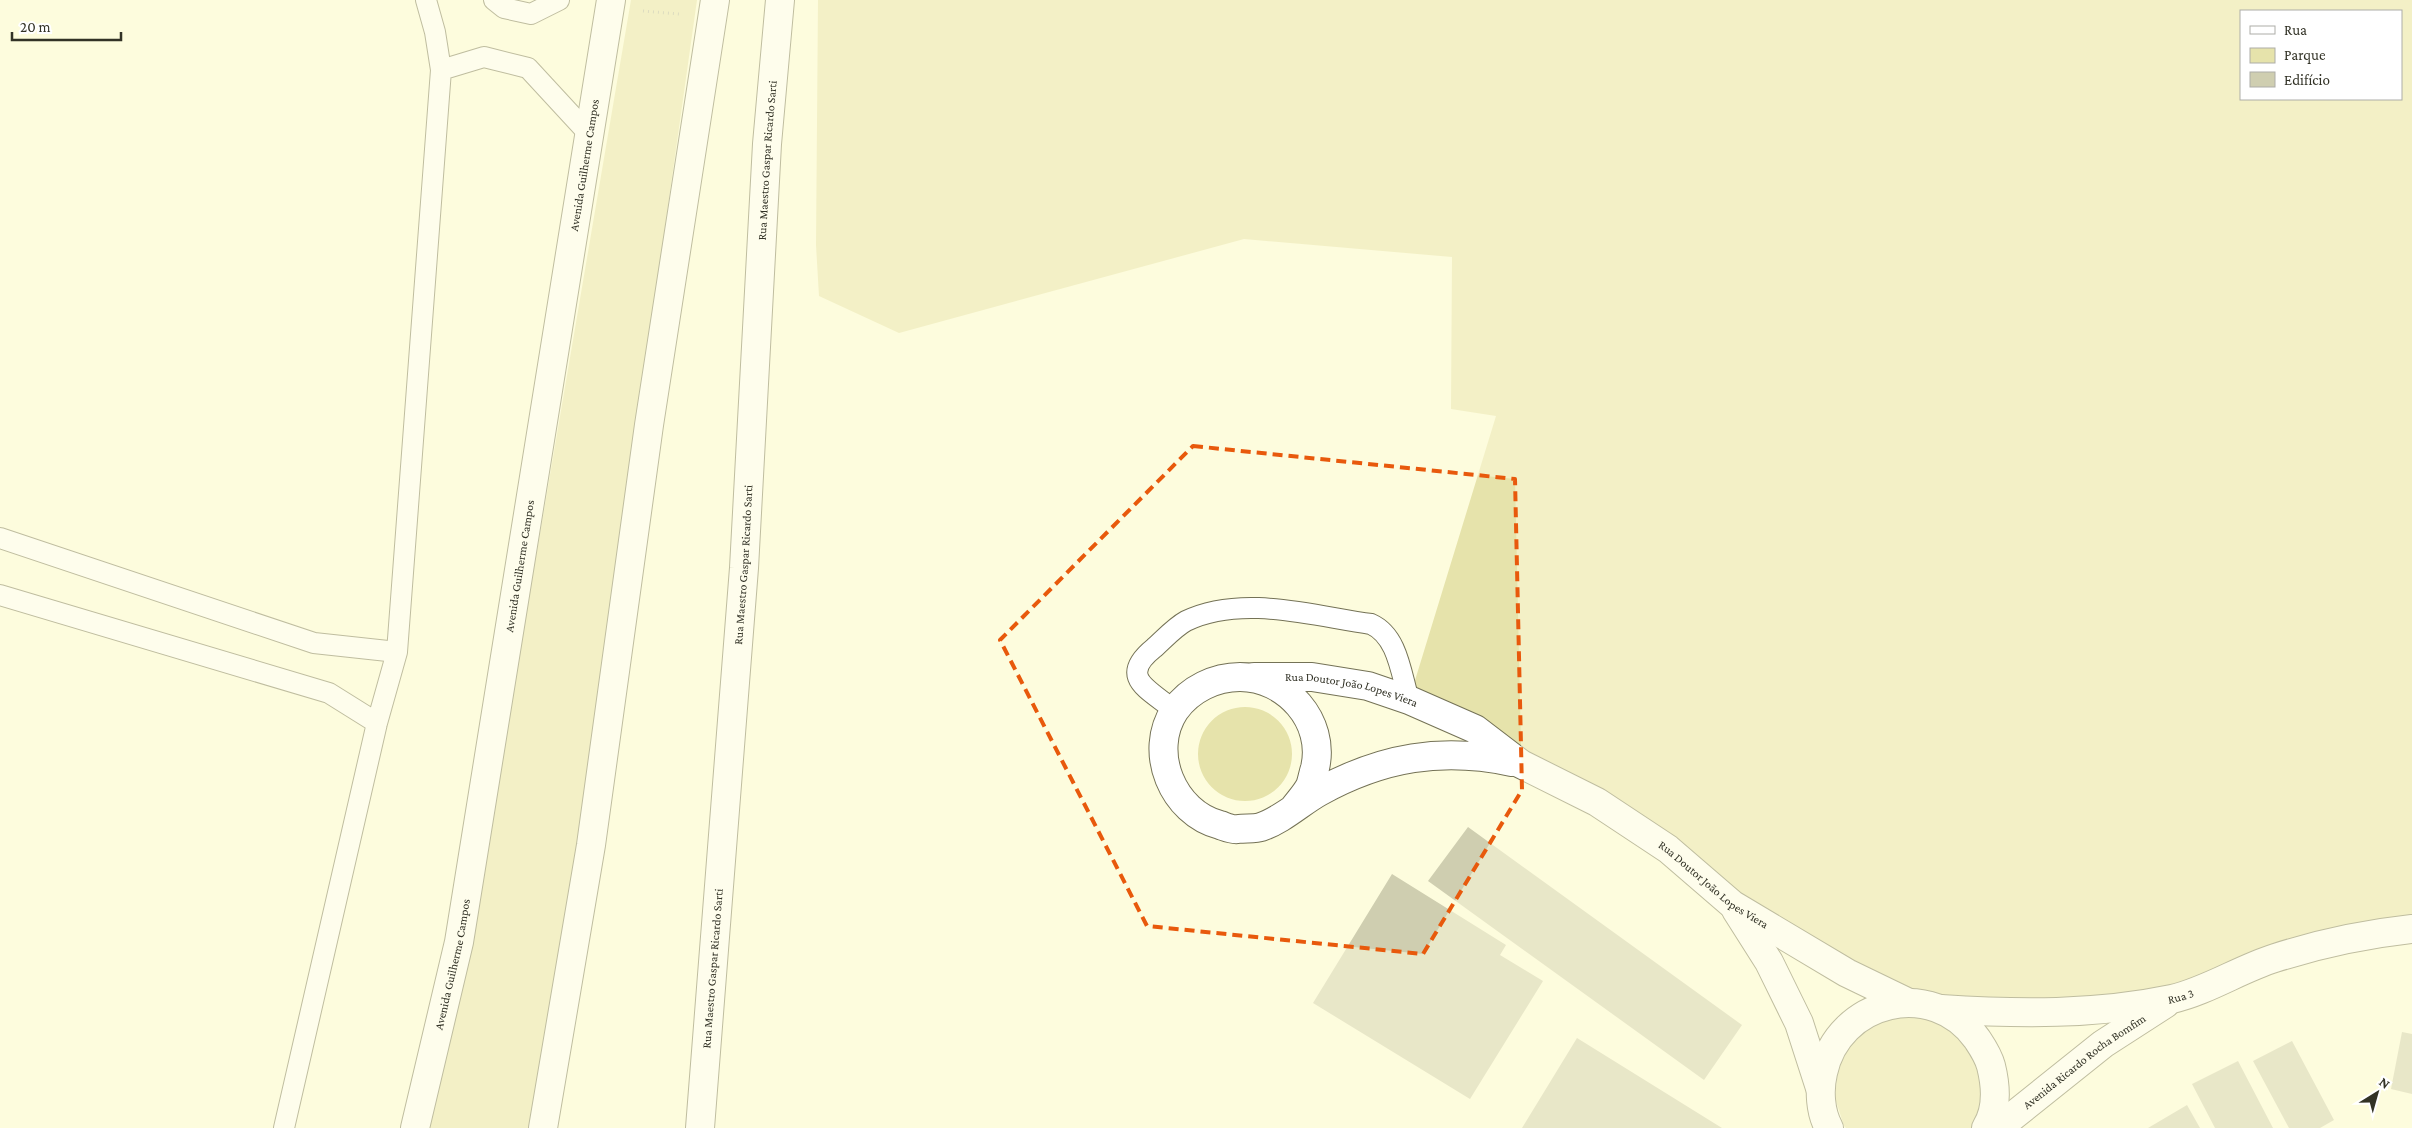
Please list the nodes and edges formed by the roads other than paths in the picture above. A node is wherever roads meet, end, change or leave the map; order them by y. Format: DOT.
graph roads {
  1 [pos="426,0"];
  2 [pos="494,0"];
  3 [pos="560,0"];
  4 [pos="611,0"];
  5 [pos="715,0"];
  6 [pos="780,0"];
  7 [pos="441,70"];
  8 [pos="588,133"];
  9 [pos="0,538"];
  10 [pos="0,595"];
  11 [pos="398,652"];
  12 [pos="1254,677"];
  13 [pos="1409,700"];
  14 [pos="1175,711"];
  15 [pos="377,723"];
  16 [pos="1521,764"];
  17 [pos="1294,808"];
  18 [pos="1733,905"];
  19 [pos="2412,929"];
  20 [pos="2174,998"];
  21 [pos="1907,1002"];
  22 [pos="1941,1009"];
  23 [pos="1820,1088"];
  24 [pos="1826,1126"];
  25 [pos="284,1128"];
  26 [pos="415,1128"];
  27 [pos="543,1128"];
  28 [pos="700,1128"];
  29 [pos="1986,1128"];
  30 [pos="1998,1128"];
  1 -- 7 [label="lane"];
  2 -- 3 [label="lane"];
  4 -- 8 [label="street, Avenida Guilherme Campos"];
  5 -- 27 [label="street"];
  6 -- 28 [label="street, Rua Maestro Gaspar Ricardo Sarti"];
  7 -- 8 [label="lane"];
  7 -- 11 [label="lane"];
  8 -- 26 [label="street, Avenida Guilherme Campos"];
  9 -- 11 [label="lane"];
  10 -- 15 [label="lane"];
  11 -- 15 [label="lane"];
  12 -- 13 [label="street, Rua Doutor João Lopes Viera"];
  12 -- 14 [label="street"];
  12 -- 17 [label="street"];
  13 -- 14 [label="lane"];
  13 -- 16 [label="street, Rua Doutor João Lopes Viera"];
  14 -- 17 [label="street"];
  15 -- 25 [label="lane"];
  16 -- 17 [label="street, Rua Doutor João Lopes Viera"];
  16 -- 18 [label="street, Rua Doutor João Lopes Viera"];
  18 -- 21 [label="street, Rua Doutor João Lopes Viera"];
  18 -- 23 [label="street"];
  19 -- 20 [label="street, Rua 3"];
  20 -- 22 [label="street, Rua 3"];
  20 -- 30 [label="street, Avenida Ricardo Rocha Bomfim"];
  21 -- 22 [label="street"];
  21 -- 23 [label="street"];
  22 -- 29 [label="street"];
  23 -- 24 [label="street"];
}
